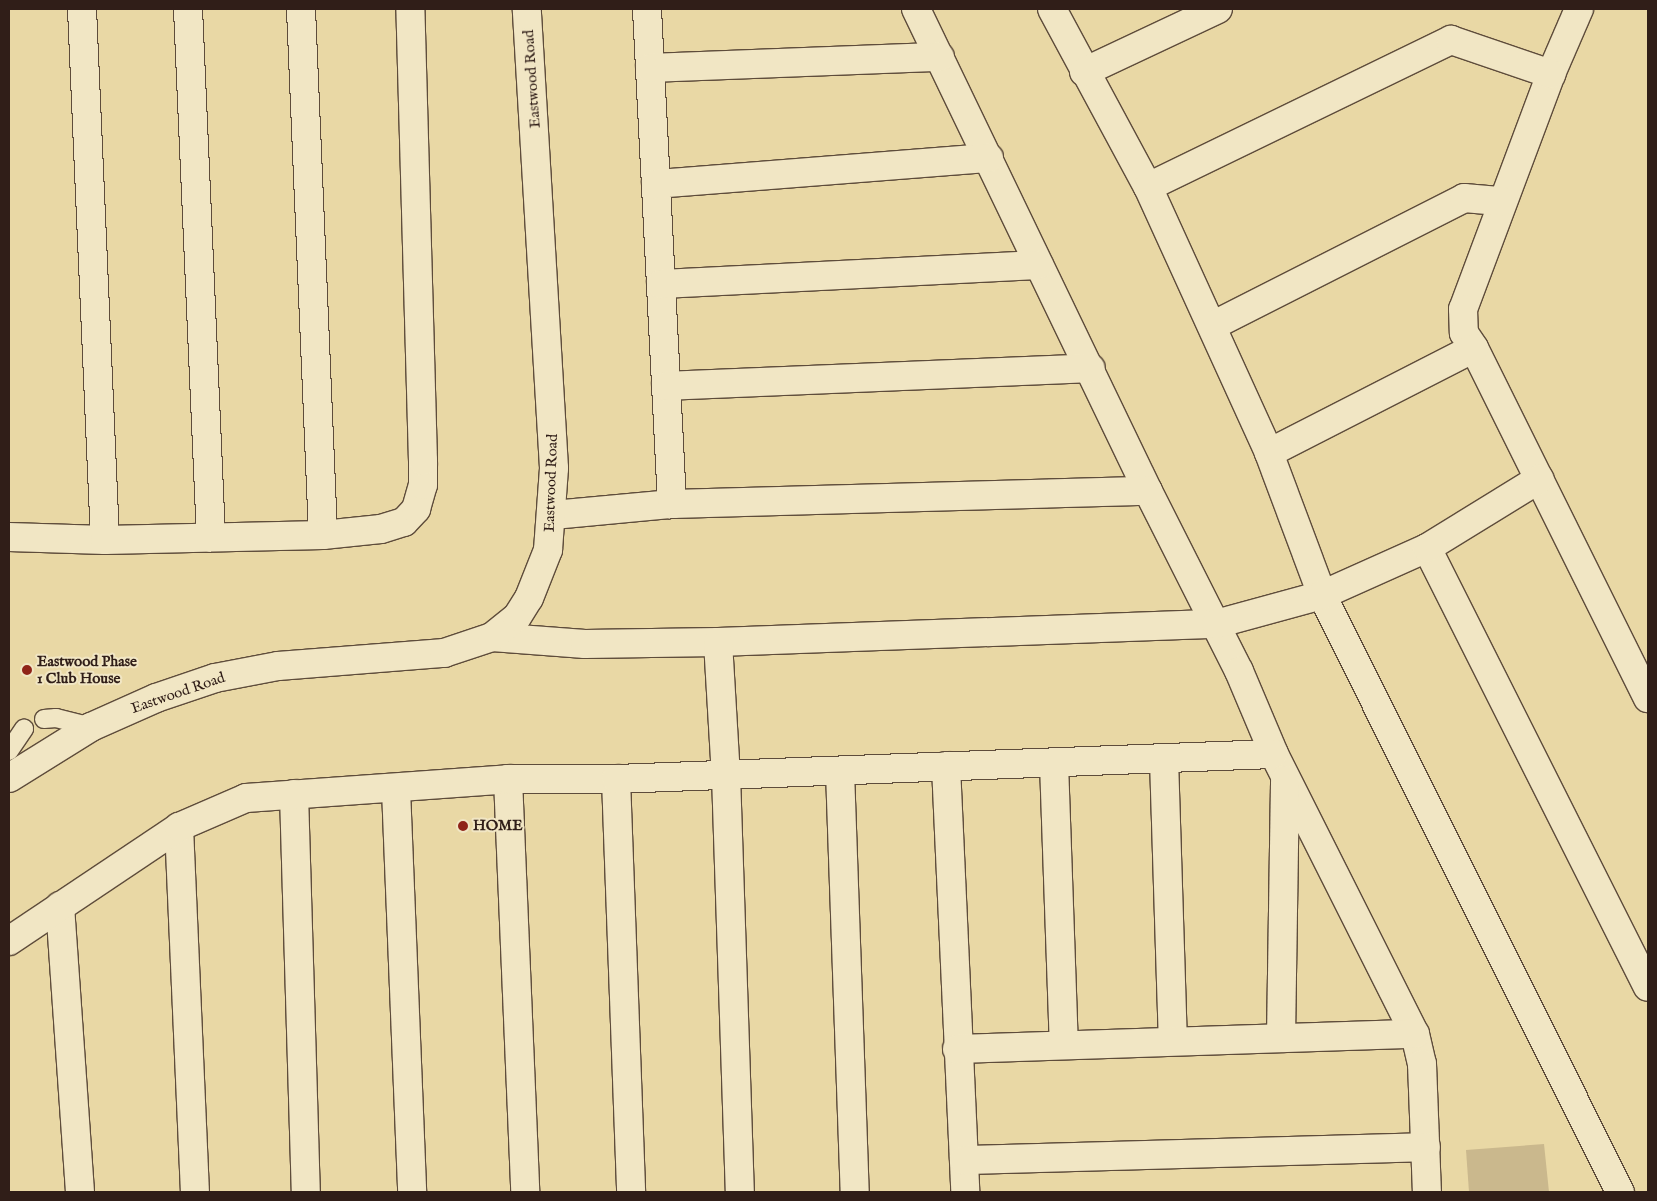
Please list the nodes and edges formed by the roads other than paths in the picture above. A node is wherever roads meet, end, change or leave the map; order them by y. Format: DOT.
graph roads {
  1 [pos="82,9"];
  2 [pos="188,9"];
  3 [pos="301,9"];
  4 [pos="410,9"];
  5 [pos="527,9"];
  6 [pos="647,9"];
  7 [pos="916,9"];
  8 [pos="1052,9"];
  9 [pos="1218,9"];
  10 [pos="1579,9"];
  11 [pos="940,57"];
  12 [pos="650,68"];
  13 [pos="1084,72"];
  14 [pos="1551,74"];
  15 [pos="989,158"];
  16 [pos="656,184"];
  17 [pos="1148,187"];
  18 [pos="1502,202"];
  19 [pos="1039,265"];
  20 [pos="661,284"];
  21 [pos="1212,326"];
  22 [pos="1474,348"];
  23 [pos="1091,368"];
  24 [pos="666,386"];
  25 [pos="1268,453"];
  26 [pos="1539,479"];
  27 [pos="1148,491"];
  28 [pos="672,504"];
  29 [pos="553,515"];
  30 [pos="324,535"];
  31 [pos="9,537"];
  32 [pos="211,538"];
  33 [pos="105,540"];
  34 [pos="1427,548"];
  35 [pos="1322,595"];
  36 [pos="1216,624"];
  37 [pos="492,637"];
  38 [pos="718,642"];
  39 [pos="1648,698"];
  40 [pos="44,719"];
  41 [pos="91,727"];
  42 [pos="24,729"];
  43 [pos="9,751"];
  44 [pos="1164,759"];
  45 [pos="1054,763"];
  46 [pos="1280,765"];
  47 [pos="946,766"];
  48 [pos="840,771"];
  49 [pos="726,775"];
  50 [pos="9,778"];
  51 [pos="508,779"];
  52 [pos="616,779"];
  53 [pos="396,789"];
  54 [pos="294,794"];
  55 [pos="179,827"];
  56 [pos="60,906"];
  57 [pos="9,941"];
  58 [pos="1648,987"];
  59 [pos="1415,1034"];
  60 [pos="1281,1038"];
  61 [pos="1173,1041"];
  62 [pos="1064,1044"];
  63 [pos="957,1049"];
  64 [pos="1426,1146"];
  65 [pos="964,1160"];
  66 [pos="80,1192"];
  67 [pos="195,1192"];
  68 [pos="306,1192"];
  69 [pos="412,1192"];
  70 [pos="525,1192"];
  71 [pos="631,1192"];
  72 [pos="740,1192"];
  73 [pos="855,1192"];
  74 [pos="966,1192"];
  75 [pos="1427,1192"];
  76 [pos="1620,1192"];
  1 -- 33 [label="street"];
  2 -- 32 [label="street"];
  3 -- 30 [label="street"];
  4 -- 30 [label="street"];
  5 -- 29 [label="street, Eastwood Road"];
  6 -- 12 [label="street"];
  7 -- 11 [label="street"];
  8 -- 13 [label="street"];
  9 -- 13 [label="street"];
  10 -- 14 [label="street"];
  11 -- 12 [label="street"];
  11 -- 15 [label="street"];
  12 -- 16 [label="street"];
  13 -- 17 [label="street"];
  14 -- 17 [label="street"];
  14 -- 18 [label="street"];
  15 -- 16 [label="street"];
  15 -- 19 [label="street"];
  16 -- 20 [label="street"];
  17 -- 21 [label="street"];
  18 -- 21 [label="street"];
  18 -- 22 [label="street"];
  19 -- 20 [label="street"];
  19 -- 23 [label="street"];
  20 -- 24 [label="street"];
  21 -- 25 [label="street"];
  22 -- 25 [label="street"];
  22 -- 26 [label="street"];
  23 -- 24 [label="street"];
  23 -- 27 [label="street"];
  24 -- 28 [label="street"];
  25 -- 35 [label="street"];
  26 -- 34 [label="street"];
  26 -- 39 [label="street"];
  27 -- 28 [label="street"];
  27 -- 36 [label="street"];
  28 -- 29 [label="street"];
  29 -- 37 [label="street, Eastwood Road"];
  30 -- 32 [label="street"];
  31 -- 33 [label="street"];
  32 -- 33 [label="street"];
  34 -- 35 [label="street"];
  34 -- 58 [label="street"];
  35 -- 36 [label="street"];
  35 -- 76 [label="street"];
  36 -- 38 [label="street"];
  36 -- 46 [label="street"];
  37 -- 38 [label="street"];
  37 -- 41 [label="street, Eastwood Road"];
  38 -- 49 [label="street"];
  40 -- 41 [label="lane"];
  41 -- 50 [label="street, Eastwood Road"];
  42 -- 43 [label="lane"];
  44 -- 45 [label="street"];
  44 -- 46 [label="street"];
  44 -- 61 [label="street"];
  45 -- 47 [label="street"];
  45 -- 62 [label="street"];
  46 -- 59 [label="street"];
  46 -- 60 [label="street"];
  47 -- 48 [label="street"];
  47 -- 63 [label="street"];
  48 -- 49 [label="street"];
  48 -- 73 [label="street"];
  49 -- 52 [label="street"];
  49 -- 72 [label="street"];
  51 -- 52 [label="street"];
  51 -- 53 [label="street"];
  51 -- 70 [label="street"];
  52 -- 71 [label="street"];
  53 -- 54 [label="street"];
  53 -- 69 [label="street"];
  54 -- 55 [label="street"];
  54 -- 68 [label="street"];
  55 -- 56 [label="street"];
  55 -- 67 [label="street"];
  56 -- 57 [label="street"];
  56 -- 66 [label="street"];
  59 -- 60 [label="street"];
  59 -- 64 [label="street"];
  60 -- 61 [label="street"];
  61 -- 62 [label="street"];
  62 -- 63 [label="street"];
  63 -- 65 [label="street"];
  64 -- 65 [label="street"];
  64 -- 75 [label="street"];
  65 -- 74 [label="street"];
}
